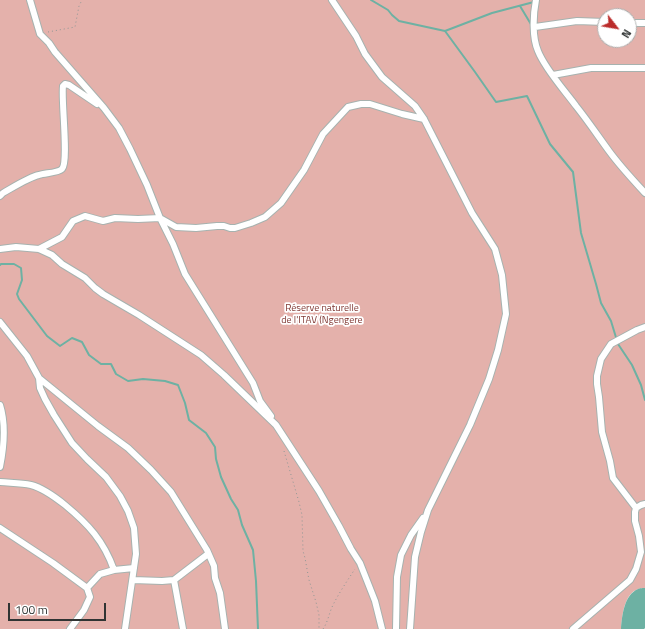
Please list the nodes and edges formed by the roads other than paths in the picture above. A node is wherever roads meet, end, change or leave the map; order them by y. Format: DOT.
graph roads {
  1 [pos="30,0"];
  2 [pos="332,0"];
  3 [pos="536,3"];
  4 [pos="597,22"];
  5 [pos="534,26"];
  6 [pos="645,68"];
  7 [pos="553,76"];
  8 [pos="104,108"];
  9 [pos="424,119"];
  10 [pos="644,189"];
  11 [pos="0,196"];
  12 [pos="160,218"];
  13 [pos="0,249"];
  14 [pos="39,249"];
  15 [pos="0,322"];
  16 [pos="645,327"];
  17 [pos="39,378"];
  18 [pos="0,405"];
  19 [pos="2,414"];
  20 [pos="276,425"];
  21 [pos="0,466"];
  22 [pos="0,482"];
  23 [pos="645,504"];
  24 [pos="636,508"];
  25 [pos="428,510"];
  26 [pos="0,528"];
  27 [pos="208,554"];
  28 [pos="134,568"];
  29 [pos="114,570"];
  30 [pos="133,580"];
  31 [pos="174,580"];
  32 [pos="87,588"];
  33 [pos="70,629"];
  34 [pos="125,629"];
  35 [pos="183,629"];
  36 [pos="225,629"];
  37 [pos="382,629"];
  38 [pos="396,629"];
  39 [pos="410,629"];
  40 [pos="573,629"];
  1 -- 8 [label="street"];
  2 -- 9 [label="street"];
  3 -- 5 [label="street"];
  4 -- 5 [label="street"];
  5 -- 7 [label="street"];
  6 -- 7 [label="street"];
  7 -- 10 [label="street"];
  8 -- 11 [label="street"];
  8 -- 12 [label="street"];
  9 -- 12 [label="street"];
  9 -- 25 [label="street"];
  12 -- 14 [label="street"];
  12 -- 20 [label="street"];
  13 -- 14 [label="street"];
  14 -- 20 [label="street"];
  15 -- 17 [label="street"];
  16 -- 24 [label="street"];
  17 -- 27 [label="street"];
  17 -- 28 [label="street"];
  18 -- 19 [label="street"];
  19 -- 21 [label="street"];
  20 -- 37 [label="street"];
  22 -- 29 [label="street"];
  23 -- 24 [label="street"];
  24 -- 40 [label="street"];
  25 -- 38 [label="street"];
  25 -- 39 [label="street"];
  26 -- 32 [label="street"];
  27 -- 31 [label="street"];
  27 -- 36 [label="street"];
  28 -- 29 [label="street"];
  28 -- 30 [label="street"];
  29 -- 32 [label="street"];
  30 -- 31 [label="street"];
  30 -- 34 [label="street"];
  31 -- 35 [label="street"];
  32 -- 33 [label="street"];
}
